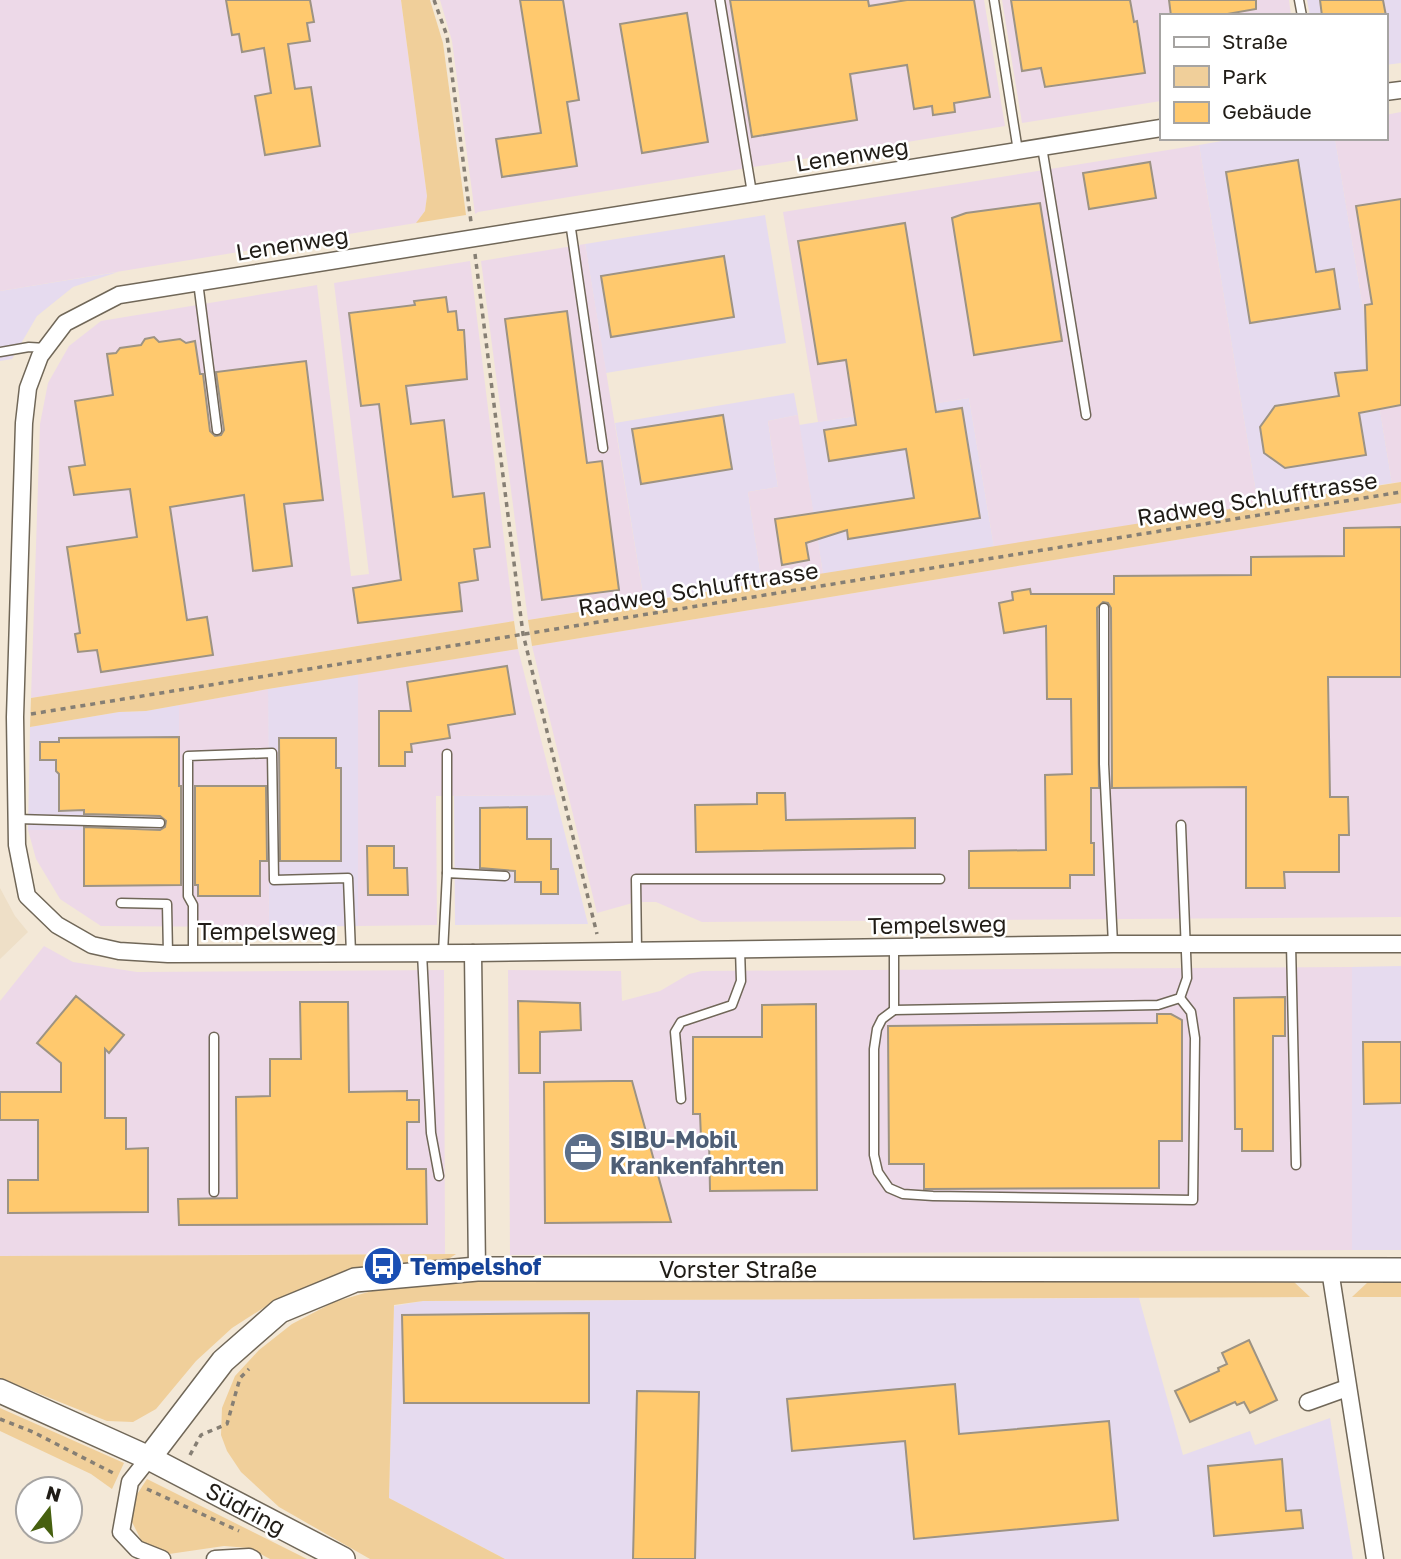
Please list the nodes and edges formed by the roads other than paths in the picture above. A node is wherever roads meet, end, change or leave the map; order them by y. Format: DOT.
graph roads {
  1 [pos="720,0"];
  2 [pos="994,0"];
  3 [pos="1160,128"];
  4 [pos="1042,147"];
  5 [pos="1018,151"];
  6 [pos="752,193"];
  7 [pos="570,222"];
  8 [pos="198,282"];
  9 [pos="46,348"];
  10 [pos="0,352"];
  11 [pos="1086,415"];
  12 [pos="217,430"];
  13 [pos="603,449"];
  14 [pos="1104,608"];
  15 [pos="447,754"];
  16 [pos="17,819"];
  17 [pos="160,823"];
  18 [pos="1181,825"];
  19 [pos="447,873"];
  20 [pos="505,876"];
  21 [pos="940,879"];
  22 [pos="121,903"];
  23 [pos="66,931"];
  24 [pos="1113,944"];
  25 [pos="1185,944"];
  26 [pos="1291,944"];
  27 [pos="1401,944"];
  28 [pos="894,947"];
  29 [pos="740,948"];
  30 [pos="637,950"];
  31 [pos="351,953"];
  32 [pos="422,953"];
  33 [pos="443,953"];
  34 [pos="473,953"];
  35 [pos="168,954"];
  36 [pos="192,954"];
  37 [pos="1180,998"];
  38 [pos="894,1010"];
  39 [pos="214,1037"];
  40 [pos="681,1100"];
  41 [pos="1296,1165"];
  42 [pos="439,1176"];
  43 [pos="214,1192"];
  44 [pos="477,1269"];
  45 [pos="1330,1270"];
  46 [pos="1401,1270"];
  47 [pos="1347,1388"];
  48 [pos="0,1391"];
  49 [pos="1308,1402"];
  50 [pos="149,1458"];
  51 [pos="162,1559"];
  52 [pos="215,1559"];
  53 [pos="253,1559"];
  54 [pos="343,1559"];
  55 [pos="1375,1559"];
  1 -- 6 [label="lane"];
  2 -- 5 [label="lane"];
  3 -- 4 [label="street, Lenenweg"];
  4 -- 5 [label="street, Lenenweg"];
  4 -- 11 [label="lane"];
  5 -- 6 [label="street, Lenenweg"];
  6 -- 7 [label="street, Lenenweg"];
  7 -- 8 [label="street, Lenenweg"];
  7 -- 13 [label="lane"];
  8 -- 9 [label="street, Lenenweg"];
  8 -- 12 [label="lane"];
  9 -- 10 [label="lane"];
  9 -- 16 [label="street, Lenenweg"];
  14 -- 24 [label="lane"];
  15 -- 19 [label="lane"];
  16 -- 17 [label="lane"];
  16 -- 23 [label="street, Lenenweg"];
  18 -- 25 [label="lane"];
  19 -- 20 [label="lane"];
  19 -- 33 [label="lane"];
  21 -- 30 [label="lane"];
  22 -- 35 [label="lane"];
  23 -- 35 [label="street, Tempelsweg"];
  24 -- 25 [label="street, Tempelsweg"];
  24 -- 28 [label="street, Tempelsweg"];
  25 -- 26 [label="street, Tempelsweg"];
  25 -- 37 [label="lane"];
  26 -- 27 [label="street, Tempelsweg"];
  26 -- 41 [label="lane"];
  28 -- 29 [label="street, Tempelsweg"];
  28 -- 38 [label="lane"];
  29 -- 30 [label="street, Tempelsweg"];
  29 -- 40 [label="lane"];
  30 -- 34 [label="street, Tempelsweg"];
  31 -- 32 [label="street, Tempelsweg"];
  31 -- 36 [label="street, Tempelsweg"];
  31 -- 36 [label="lane"];
  32 -- 33 [label="street, Tempelsweg"];
  32 -- 42 [label="lane"];
  33 -- 34 [label="street, Tempelsweg"];
  34 -- 44 [label="street"];
  35 -- 36 [label="street, Tempelsweg"];
  37 -- 38 [label="lane"];
  37 -- 38 [label="lane"];
  39 -- 43 [label="lane"];
  44 -- 45 [label="street, Vorster Straße"];
  44 -- 50 [label="street, Vorster Straße"];
  45 -- 46 [label="street, Vorster Straße"];
  45 -- 47 [label="street"];
  47 -- 49 [label="street"];
  47 -- 55 [label="street"];
  48 -- 50 [label="street, Südring"];
  50 -- 51 [label="street"];
  50 -- 54 [label="street, Südring"];
  52 -- 53 [label="street"];
}
